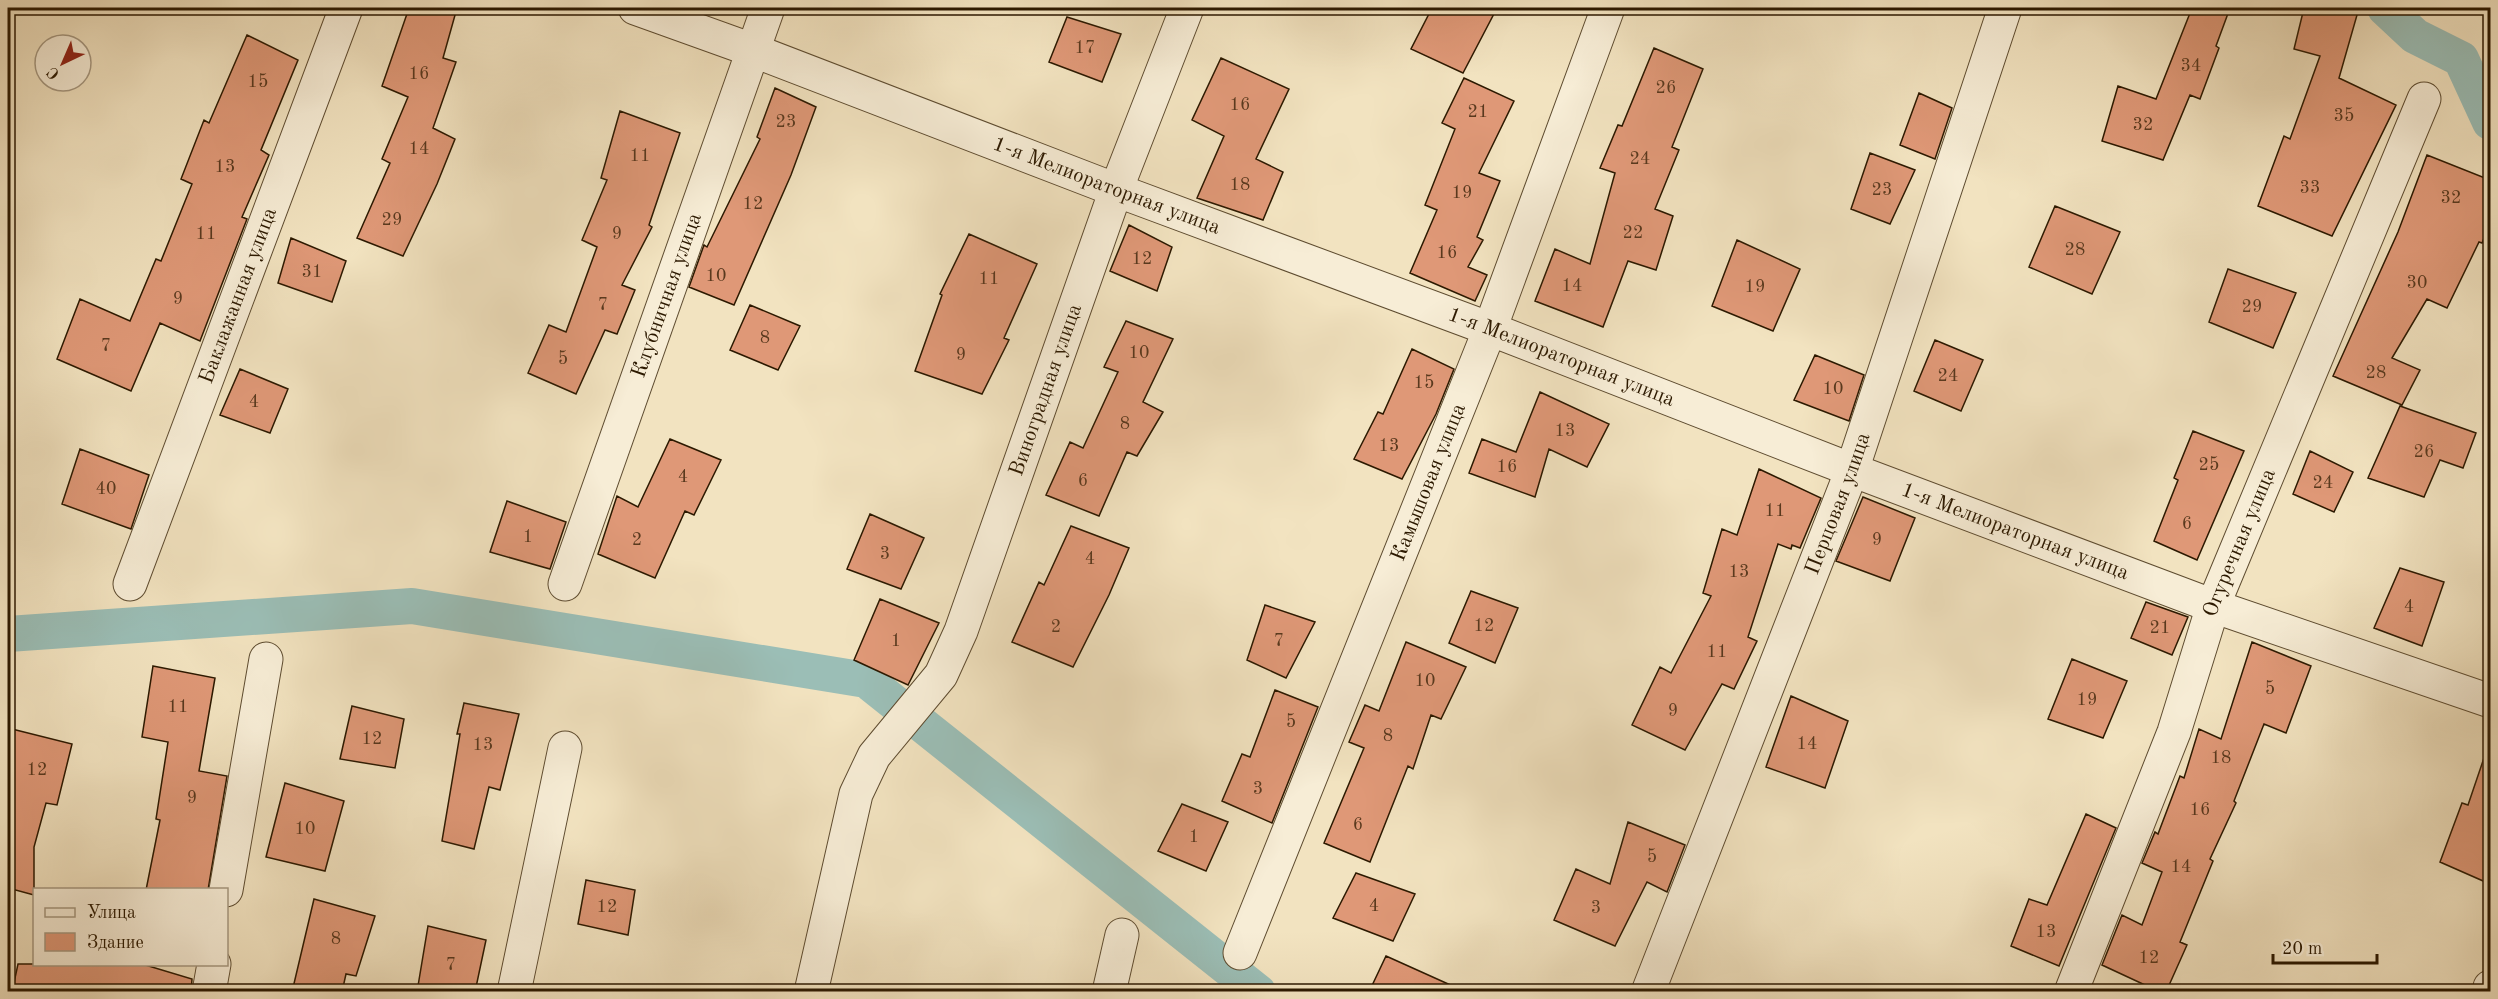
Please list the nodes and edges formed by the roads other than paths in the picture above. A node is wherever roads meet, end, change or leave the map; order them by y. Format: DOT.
graph roads {
  1 [pos="346,8"];
  2 [pos="635,8"];
  3 [pos="768,8"];
  4 [pos="1187,8"];
  5 [pos="1608,8"];
  6 [pos="2005,8"];
  7 [pos="752,50"];
  8 [pos="2424,99"];
  9 [pos="1116,190"];
  10 [pos="1490,329"];
  11 [pos="1852,470"];
  12 [pos="130,584"];
  13 [pos="565,584"];
  14 [pos="2212,606"];
  15 [pos="266,659"];
  16 [pos="2490,701"];
  17 [pos="565,748"];
  18 [pos="226,888"];
  19 [pos="1122,935"];
  20 [pos="1240,953"];
  21 [pos="213,966"];
  22 [pos="209,992"];
  23 [pos="514,992"];
  24 [pos="811,992"];
  25 [pos="1109,992"];
  26 [pos="1648,992"];
  27 [pos="2071,992"];
  1 -- 12 [label="street, Баклажанная улица"];
  2 -- 7 [label="street, 1-я Мелиораторная улица"];
  3 -- 7 [label="street, Клубничная улица"];
  4 -- 9 [label="street, Виноградная улица"];
  5 -- 10 [label="street, Камышовая улица"];
  6 -- 11 [label="street, Перцовая улица"];
  7 -- 9 [label="street, 1-я Мелиораторная улица"];
  7 -- 13 [label="street, Клубничная улица"];
  8 -- 14 [label="street, Огуречная улица"];
  9 -- 10 [label="street, 1-я Мелиораторная улица"];
  9 -- 24 [label="street, Виноградная улица"];
  10 -- 11 [label="street, 1-я Мелиораторная улица"];
  10 -- 20 [label="street, Камышовая улица"];
  11 -- 14 [label="street, 1-я Мелиораторная улица"];
  11 -- 26 [label="street, Перцовая улица"];
  14 -- 16 [label="street, 1-я Мелиораторная улица"];
  14 -- 27 [label="street, Огуречная улица"];
  15 -- 18 [label="street"];
  17 -- 23 [label="street"];
  19 -- 25 [label="street"];
  21 -- 22 [label="street"];
}
